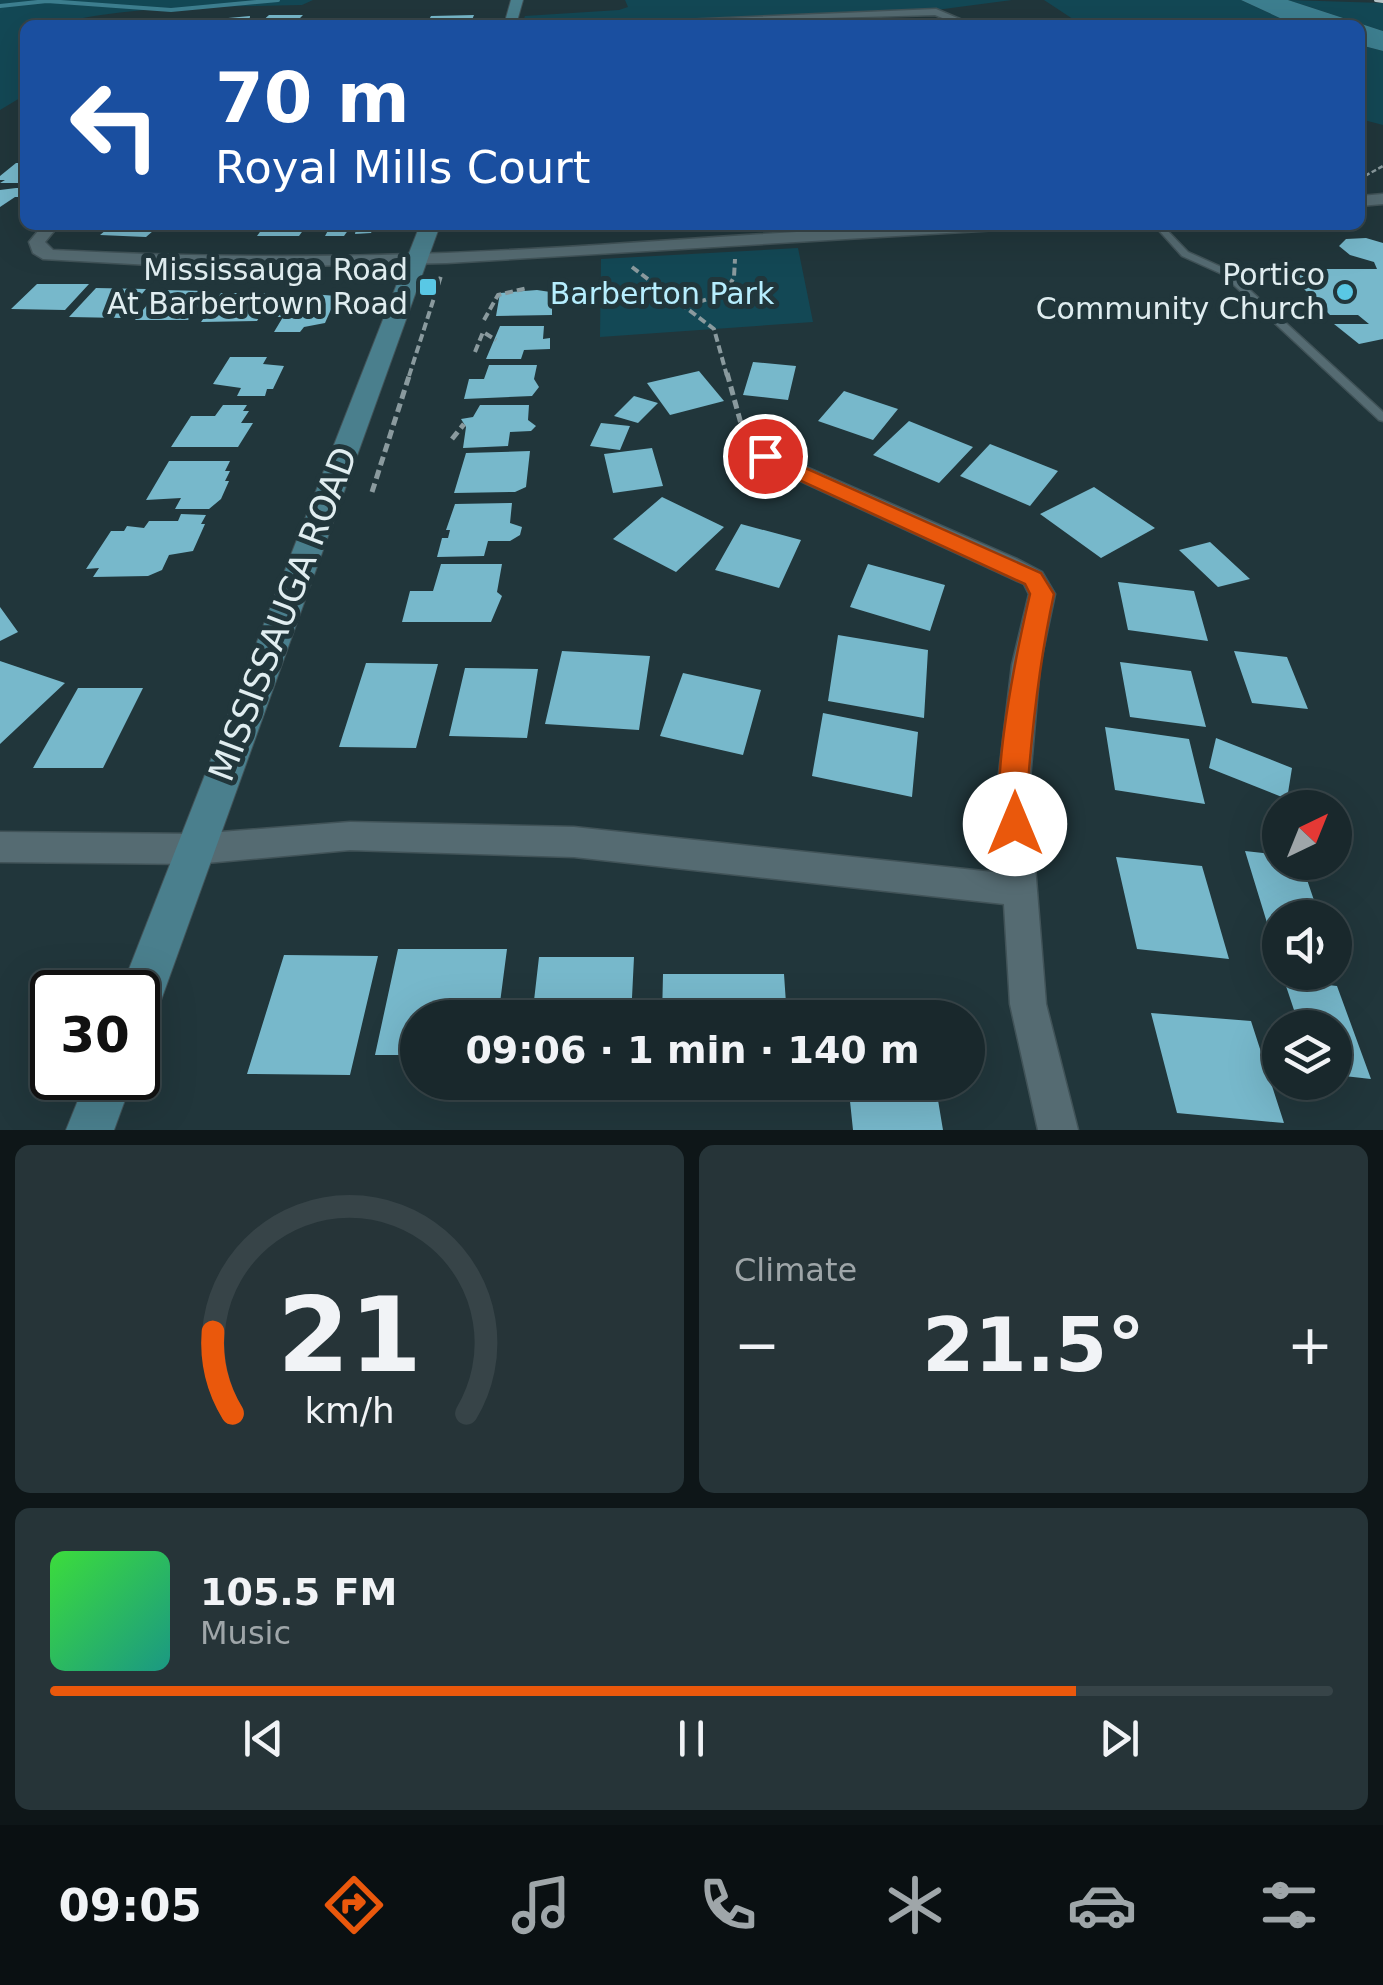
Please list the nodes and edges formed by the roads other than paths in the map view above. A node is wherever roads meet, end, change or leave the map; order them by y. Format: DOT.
graph roads {
  1 [pos="756,20"];
  2 [pos="957,20"];
  3 [pos="46,230"];
  4 [pos="430,230"];
  5 [pos="652,230"];
  6 [pos="867,230"];
  7 [pos="1162,230"];
  8 [pos="657,248"];
  9 [pos="429,266"];
  10 [pos="1383,418"];
  11 [pos="765,456"];
  12 [pos="0,847"];
  13 [pos="195,849"];
  14 [pos="1018,890"];
  15 [pos="150,970"];
  16 [pos="102,1100"];
  17 [pos="90,1130"];
  18 [pos="1058,1130"];
  1 -- 2 [label="street"];
  3 -- 9 [label="street"];
  4 -- 9 [label="main road, MISSISSAUGA ROAD"];
  5 -- 8 [label="street"];
  6 -- 8 [label="street"];
  7 -- 10 [label="lane"];
  8 -- 9 [label="street"];
  9 -- 13 [label="main road, MISSISSAUGA ROAD"];
  11 -- 14 [label="street"];
  12 -- 13 [label="street"];
  13 -- 14 [label="street"];
  13 -- 15 [label="main road, MISSISSAUGA ROAD"];
  14 -- 18 [label="street"];
  16 -- 17 [label="main road"];
}
